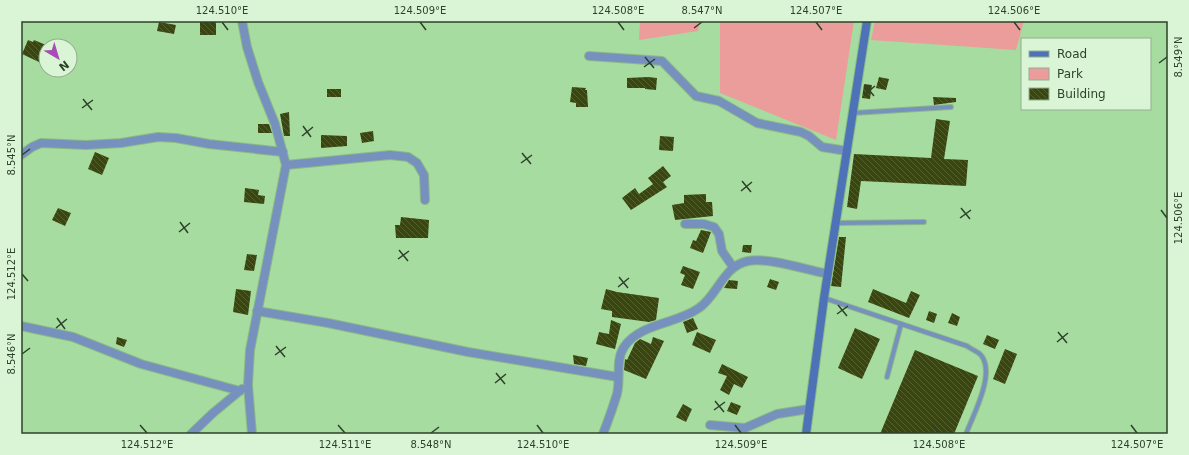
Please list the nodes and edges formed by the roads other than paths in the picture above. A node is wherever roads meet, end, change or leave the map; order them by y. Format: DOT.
graph roads {
  1 [pos="242,21"];
  2 [pos="866,21"];
  3 [pos="589,56"];
  4 [pos="951,107"];
  5 [pos="853,113"];
  6 [pos="847,151"];
  7 [pos="283,152"];
  8 [pos="21,156"];
  9 [pos="286,165"];
  10 [pos="425,200"];
  11 [pos="924,222"];
  12 [pos="684,224"];
  13 [pos="836,224"];
  14 [pos="733,267"];
  15 [pos="828,274"];
  16 [pos="824,298"];
  17 [pos="257,311"];
  18 [pos="901,324"];
  19 [pos="21,326"];
  20 [pos="618,377"];
  21 [pos="887,377"];
  22 [pos="248,385"];
  23 [pos="240,391"];
  24 [pos="809,409"];
  25 [pos="710,425"];
  26 [pos="191,434"];
  27 [pos="252,434"];
  28 [pos="603,434"];
  29 [pos="806,434"];
  30 [pos="966,434"];
  1 -- 7 [label="street"];
  2 -- 5 [label="street"];
  3 -- 6 [label="street"];
  4 -- 5 [label="lane"];
  5 -- 6 [label="street"];
  6 -- 13 [label="street"];
  7 -- 8 [label="street"];
  7 -- 9 [label="street"];
  9 -- 10 [label="street"];
  9 -- 17 [label="street"];
  11 -- 13 [label="lane"];
  12 -- 14 [label="street"];
  13 -- 15 [label="street"];
  14 -- 15 [label="street"];
  14 -- 20 [label="street"];
  15 -- 16 [label="street"];
  16 -- 18 [label="lane"];
  16 -- 24 [label="street"];
  17 -- 20 [label="street"];
  17 -- 22 [label="street"];
  18 -- 21 [label="lane"];
  18 -- 30 [label="lane"];
  19 -- 23 [label="street"];
  20 -- 28 [label="street"];
  22 -- 23 [label="street"];
  22 -- 27 [label="street"];
  23 -- 26 [label="street"];
  24 -- 25 [label="street"];
  24 -- 29 [label="street"];
}
